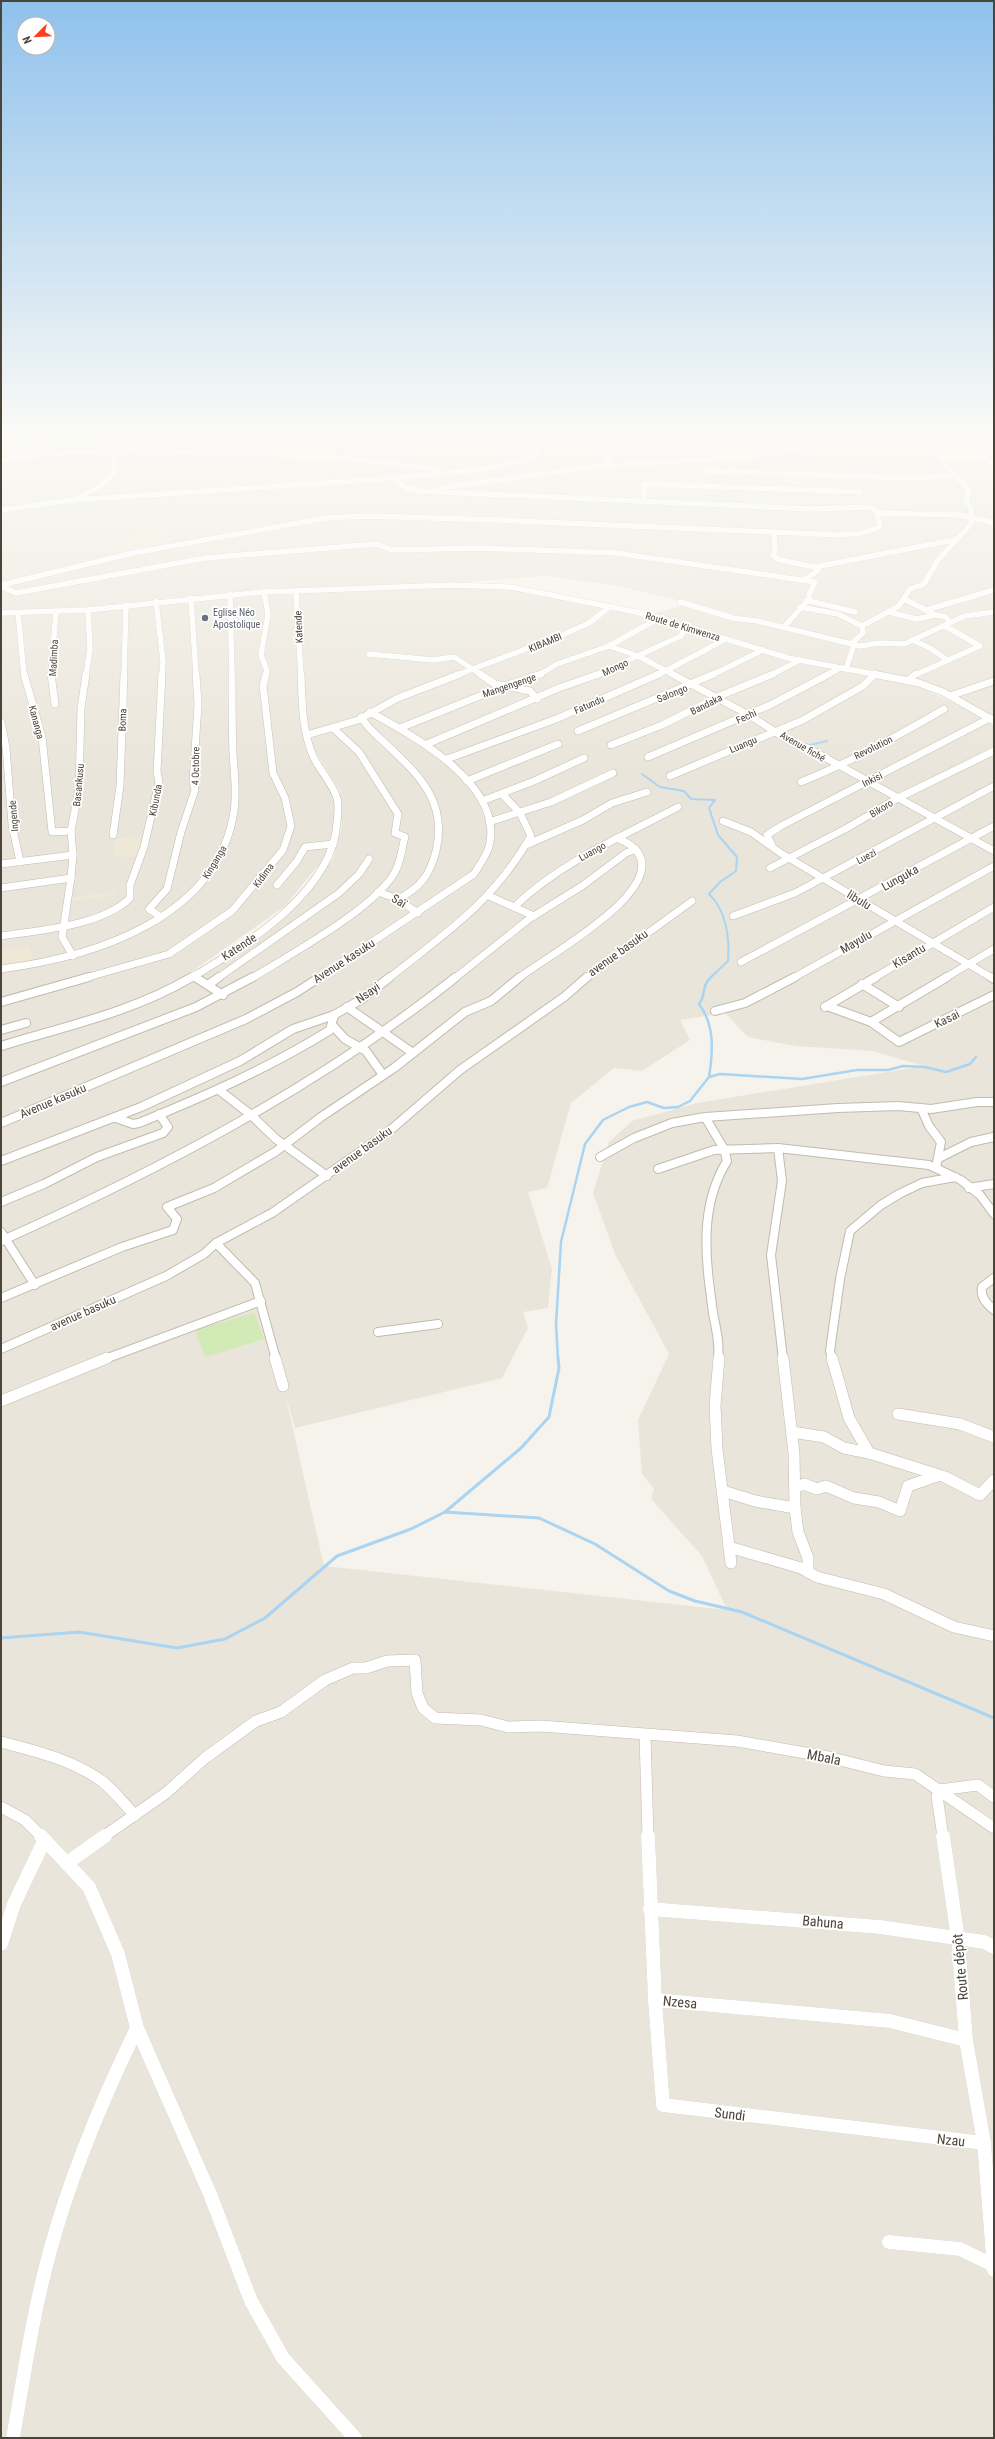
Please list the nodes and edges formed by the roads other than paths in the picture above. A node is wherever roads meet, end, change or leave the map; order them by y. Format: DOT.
graph roads {
  1 [pos="162,548"];
  2 [pos="330,548"];
  3 [pos="387,548"];
  4 [pos="775,548"];
  5 [pos="914,548"];
  6 [pos="948,548"];
  7 [pos="815,567"];
  8 [pos="803,580"];
  9 [pos="1,586"];
  10 [pos="994,590"];
  11 [pos="296,591"];
  12 [pos="264,592"];
  13 [pos="230,594"];
  14 [pos="191,598"];
  15 [pos="904,599"];
  16 [pos="806,600"];
  17 [pos="156,601"];
  18 [pos="680,602"];
  19 [pos="126,605"];
  20 [pos="828,605"];
  21 [pos="611,606"];
  22 [pos="800,608"];
  23 [pos="818,609"];
  24 [pos="88,610"];
  25 [pos="926,610"];
  26 [pos="56,611"];
  27 [pos="889,612"];
  28 [pos="994,612"];
  29 [pos="1,613"];
  30 [pos="18,613"];
  31 [pos="936,615"];
  32 [pos="659,618"];
  33 [pos="846,620"];
  34 [pos="948,624"];
  35 [pos="686,626"];
  36 [pos="862,626"];
  37 [pos="784,627"];
  38 [pos="726,639"];
  39 [pos="912,640"];
  40 [pos="853,644"];
  41 [pos="609,646"];
  42 [pos="763,650"];
  43 [pos="369,654"];
  44 [pos="638,656"];
  45 [pos="800,660"];
  46 [pos="947,660"];
  47 [pos="843,668"];
  48 [pos="474,670"];
  49 [pos="667,672"];
  50 [pos="875,674"];
  51 [pos="908,680"];
  52 [pos="994,682"];
  53 [pos="507,685"];
  54 [pos="693,685"];
  55 [pos="950,696"];
  56 [pos="718,698"];
  57 [pos="537,699"];
  58 [pos="55,704"];
  59 [pos="944,709"];
  60 [pos="370,712"];
  61 [pos="749,715"];
  62 [pos="361,717"];
  63 [pos="992,720"];
  64 [pos="1,722"];
  65 [pos="333,728"];
  66 [pos="400,728"];
  67 [pos="775,730"];
  68 [pos="578,731"];
  69 [pos="307,735"];
  70 [pos="427,744"];
  71 [pos="558,744"];
  72 [pos="611,745"];
  73 [pos="994,751"];
  74 [pos="648,757"];
  75 [pos="584,758"];
  76 [pos="447,759"];
  77 [pos="839,767"];
  78 [pos="613,773"];
  79 [pos="670,776"];
  80 [pos="866,780"];
  81 [pos="467,781"];
  82 [pos="801,782"];
  83 [pos="994,786"];
  84 [pos="647,792"];
  85 [pos="502,794"];
  86 [pos="898,798"];
  87 [pos="482,801"];
  88 [pos="678,807"];
  89 [pos="520,813"];
  90 [pos="936,819"];
  91 [pos="723,821"];
  92 [pos="489,822"];
  93 [pos="994,826"];
  94 [pos="71,831"];
  95 [pos="113,835"];
  96 [pos="617,838"];
  97 [pos="971,839"];
  98 [pos="333,844"];
  99 [pos="526,845"];
  100 [pos="773,846"];
  101 [pos="636,849"];
  102 [pos="994,851"];
  103 [pos="73,855"];
  104 [pos="788,858"];
  105 [pos="369,859"];
  106 [pos="20,862"];
  107 [pos="1,864"];
  108 [pos="994,866"];
  109 [pos="770,868"];
  110 [pos="71,878"];
  111 [pos="823,878"];
  112 [pos="277,884"];
  113 [pos="1,888"];
  114 [pos="378,892"];
  115 [pos="489,896"];
  116 [pos="398,900"];
  117 [pos="860,900"];
  118 [pos="692,901"];
  119 [pos="514,907"];
  120 [pos="994,907"];
  121 [pos="418,913"];
  122 [pos="534,916"];
  123 [pos="733,916"];
  124 [pos="161,917"];
  125 [pos="893,920"];
  126 [pos="65,926"];
  127 [pos="1,936"];
  128 [pos="931,943"];
  129 [pos="994,949"];
  130 [pos="73,956"];
  131 [pos="741,962"];
  132 [pos="967,965"];
  133 [pos="1,969"];
  134 [pos="193,976"];
  135 [pos="994,979"];
  136 [pos="862,984"];
  137 [pos="208,985"];
  138 [pos="223,995"];
  139 [pos="994,995"];
  140 [pos="1,1002"];
  141 [pos="347,1007"];
  142 [pos="899,1007"];
  143 [pos="715,1011"];
  144 [pos="334,1015"];
  145 [pos="871,1022"];
  146 [pos="26,1023"];
  147 [pos="332,1025"];
  148 [pos="1,1030"];
  149 [pos="381,1030"];
  150 [pos="1,1046"];
  151 [pos="359,1047"];
  152 [pos="413,1053"];
  153 [pos="383,1076"];
  154 [pos="1,1082"];
  155 [pos="219,1090"];
  156 [pos="994,1102"];
  157 [pos="920,1108"];
  158 [pos="159,1114"];
  159 [pos="251,1115"];
  160 [pos="705,1117"];
  161 [pos="116,1118"];
  162 [pos="1,1123"];
  163 [pos="994,1137"];
  164 [pos="284,1144"];
  165 [pos="778,1148"];
  166 [pos="724,1149"];
  167 [pos="600,1157"];
  168 [pos="939,1158"];
  169 [pos="1,1161"];
  170 [pos="936,1168"];
  171 [pos="658,1169"];
  172 [pos="327,1176"];
  173 [pos="956,1177"];
  174 [pos="994,1184"];
  175 [pos="969,1188"];
  176 [pos="1,1202"];
  177 [pos="994,1214"];
  178 [pos="3,1237"];
  179 [pos="216,1243"];
  180 [pos="994,1278"];
  181 [pos="35,1285"];
  182 [pos="1,1298"];
  183 [pos="261,1301"];
  184 [pos="994,1310"];
  185 [pos="438,1324"];
  186 [pos="378,1332"];
  187 [pos="1,1349"];
  188 [pos="283,1386"];
  189 [pos="1,1402"];
  190 [pos="898,1414"];
  191 [pos="792,1432"];
  192 [pos="994,1437"];
  193 [pos="869,1452"];
  194 [pos="938,1476"];
  195 [pos="994,1480"];
  196 [pos="795,1488"];
  197 [pos="723,1491"];
  198 [pos="795,1508"];
  199 [pos="729,1547"];
  200 [pos="731,1563"];
  201 [pos="808,1572"];
  202 [pos="994,1636"];
  203 [pos="645,1735"];
  204 [pos="1,1742"];
  205 [pos="939,1790"];
  206 [pos="994,1797"];
  207 [pos="1,1807"];
  208 [pos="135,1815"];
  209 [pos="994,1828"];
  210 [pos="44,1841"];
  211 [pos="67,1863"];
  212 [pos="650,1909"];
  213 [pos="958,1939"];
  214 [pos="1,1944"];
  215 [pos="994,1947"];
  216 [pos="655,2000"];
  217 [pos="137,2028"];
  218 [pos="966,2040"];
  219 [pos="798,2122"];
  220 [pos="984,2143"];
  221 [pos="889,2242"];
  222 [pos="994,2267"];
  223 [pos="13,2438"];
  224 [pos="355,2438"];
  1 -- 9 [label="street"];
  2 -- 9 [label="street"];
  3 -- 8 [label="street"];
  4 -- 7 [label="street"];
  5 -- 7 [label="street"];
  6 -- 15 [label="street"];
  7 -- 8 [label="street"];
  8 -- 16 [label="street"];
  10 -- 25 [label="street"];
  11 -- 12 [label="street, Route de Kimwenza"];
  11 -- 21 [label="street, Route de Kimwenza"];
  11 -- 69 [label="street, Katende"];
  12 -- 13 [label="street, Route de Kimwenza"];
  12 -- 140 [label="street, Kidima"];
  13 -- 14 [label="street, Route de Kimwenza"];
  13 -- 124 [label="street, Kinganga"];
  14 -- 17 [label="street, Route de Kimwenza"];
  14 -- 124 [label="street, 4 Octobre"];
  15 -- 25 [label="street"];
  15 -- 27 [label="street"];
  16 -- 20 [label="street"];
  16 -- 22 [label="street"];
  17 -- 19 [label="street, Route de Kimwenza"];
  17 -- 126 [label="street, Kibunda"];
  18 -- 37 [label="street"];
  19 -- 24 [label="street, Route de Kimwenza"];
  19 -- 95 [label="street, Boma"];
  20 -- 23 [label="street"];
  20 -- 33 [label="street"];
  21 -- 32 [label="street, Route de Kimwenza"];
  21 -- 48 [label="street, KIBAMBI"];
  22 -- 23 [label="street"];
  22 -- 37 [label="street"];
  23 -- 33 [label="street"];
  24 -- 26 [label="street, Route de Kimwenza"];
  24 -- 94 [label="street, Basankusu"];
  25 -- 31 [label="street"];
  26 -- 30 [label="street, Route de Kimwenza"];
  26 -- 58 [label="street, Madimba"];
  27 -- 31 [label="street"];
  27 -- 36 [label="street"];
  28 -- 34 [label="street"];
  29 -- 30 [label="street, Route de Kimwenza"];
  30 -- 94 [label="street, Kananga"];
  31 -- 34 [label="street"];
  32 -- 35 [label="street, Route de Kimwenza"];
  32 -- 41 [label="street, Mangengenge"];
  33 -- 36 [label="street"];
  34 -- 39 [label="street"];
  34 -- 46 [label="street"];
  35 -- 38 [label="street, Route de Kimwenza"];
  35 -- 44 [label="street, Mongo"];
  36 -- 40 [label="street"];
  37 -- 40 [label="street"];
  38 -- 42 [label="street, Route de Kimwenza"];
  38 -- 49 [label="street, Fatundu"];
  39 -- 40 [label="street"];
  39 -- 46 [label="street"];
  40 -- 47 [label="street"];
  41 -- 44 [label="street, Avenue fiché"];
  41 -- 53 [label="street, Mangengenge"];
  42 -- 45 [label="street, Route de Kimwenza"];
  42 -- 54 [label="street, Salongo"];
  43 -- 48 [label="street"];
  44 -- 49 [label="street, Avenue fiché"];
  44 -- 57 [label="street, Mongo"];
  45 -- 47 [label="street, Route de Kimwenza"];
  45 -- 56 [label="street, Bandaka"];
  46 -- 51 [label="street"];
  47 -- 50 [label="street, Route de Kimwenza"];
  47 -- 61 [label="street, Fechi"];
  48 -- 53 [label="street"];
  48 -- 60 [label="street"];
  49 -- 54 [label="street, Avenue fiché"];
  49 -- 76 [label="street, Fatundu"];
  50 -- 51 [label="street, Route de Kimwenza"];
  50 -- 67 [label="street, Luangu"];
  51 -- 55 [label="street, Route de Kimwenza"];
  52 -- 55 [label="street"];
  53 -- 57 [label="street"];
  53 -- 66 [label="street, Mangengenge"];
  54 -- 56 [label="street, Avenue fiché"];
  54 -- 68 [label="street, Salongo"];
  55 -- 63 [label="street, Route de Kimwenza"];
  56 -- 61 [label="street, Avenue fiché"];
  56 -- 72 [label="street, Bandaka"];
  57 -- 70 [label="street, Mongo"];
  59 -- 77 [label="street, Revolution"];
  60 -- 62 [label="street"];
  60 -- 66 [label="street, Avenue kasuku"];
  61 -- 67 [label="street, Avenue fiché"];
  61 -- 74 [label="street, Fechi"];
  62 -- 65 [label="street"];
  62 -- 116 [label="street"];
  63 -- 80 [label="street, Inkisi"];
  64 -- 106 [label="street, Ingende"];
  65 -- 69 [label="street"];
  65 -- 114 [label="street"];
  66 -- 70 [label="street, Avenue kasuku"];
  67 -- 77 [label="street, Avenue fiché"];
  67 -- 79 [label="street, Luangu"];
  69 -- 98 [label="street, Katende"];
  70 -- 76 [label="street, Avenue kasuku"];
  71 -- 81 [label="street"];
  73 -- 86 [label="street, Bikoro"];
  75 -- 85 [label="street"];
  76 -- 81 [label="street, Avenue kasuku"];
  77 -- 80 [label="street, Avenue fiché"];
  77 -- 82 [label="street, Revolution"];
  78 -- 89 [label="street"];
  80 -- 86 [label="street, Avenue fiché"];
  80 -- 100 [label="street, Inkisi"];
  81 -- 87 [label="street, Avenue kasuku"];
  83 -- 90 [label="street, Luezi"];
  84 -- 99 [label="street"];
  85 -- 87 [label="street"];
  85 -- 89 [label="street, Nsayi"];
  86 -- 90 [label="street, Avenue fiché"];
  86 -- 104 [label="street, Bikoro"];
  87 -- 92 [label="street, Avenue kasuku"];
  88 -- 96 [label="street, Luango"];
  89 -- 92 [label="street"];
  89 -- 99 [label="street, Nsayi"];
  90 -- 97 [label="street, Avenue fiché"];
  90 -- 111 [label="street, Luezi"];
  91 -- 100 [label="street, libulu"];
  92 -- 121 [label="street, Avenue kasuku"];
  93 -- 97 [label="street, Lunguka"];
  94 -- 103 [label="street, Basankusu"];
  96 -- 101 [label="street"];
  96 -- 119 [label="street, Luango"];
  97 -- 102 [label="street, Avenue fiché"];
  97 -- 117 [label="street, Lunguka"];
  98 -- 112 [label="street"];
  98 -- 134 [label="street, Katende"];
  99 -- 115 [label="street, Nsayi"];
  100 -- 104 [label="street, libulu"];
  101 -- 122 [label="street"];
  101 -- 152 [label="street"];
  103 -- 106 [label="street"];
  103 -- 110 [label="street, Basankusu"];
  104 -- 109 [label="street, Bikoro"];
  104 -- 111 [label="street, libulu"];
  105 -- 137 [label="street"];
  106 -- 107 [label="street"];
  108 -- 125 [label="street, Mayulu"];
  110 -- 113 [label="street"];
  110 -- 126 [label="street, Basankusu"];
  111 -- 117 [label="street, libulu"];
  111 -- 123 [label="street, Luezi"];
  114 -- 116 [label="street, Saï"];
  114 -- 138 [label="street"];
  115 -- 119 [label="street"];
  115 -- 141 [label="street, Nsayi"];
  116 -- 121 [label="street, Saï"];
  117 -- 125 [label="street, libulu"];
  117 -- 131 [label="street, Lunguka"];
  118 -- 172 [label="street, avenue basuku"];
  119 -- 122 [label="street"];
  120 -- 128 [label="street, Kisantu"];
  121 -- 162 [label="street, Avenue kasuku"];
  122 -- 149 [label="street"];
  124 -- 130 [label="street, Kinganga"];
  125 -- 128 [label="street, libulu"];
  125 -- 143 [label="street, Mayulu"];
  126 -- 127 [label="street, Kibunda"];
  126 -- 130 [label="street, Basankusu"];
  128 -- 132 [label="street, libulu"];
  128 -- 136 [label="street, Kisantu"];
  129 -- 132 [label="street"];
  130 -- 133 [label="street, Kinganga"];
  132 -- 135 [label="street, libulu"];
  132 -- 142 [label="street"];
  134 -- 137 [label="street"];
  134 -- 150 [label="street, Katende"];
  136 -- 142 [label="street"];
  136 -- 145 [label="street, Kisantu"];
  137 -- 138 [label="street"];
  138 -- 154 [label="street"];
  139 -- 145 [label="street, Kasai"];
  141 -- 144 [label="street, Nsayi"];
  141 -- 149 [label="street"];
  142 -- 145 [label="street"];
  144 -- 147 [label="street"];
  144 -- 161 [label="street, Nsayi"];
  146 -- 148 [label="street"];
  147 -- 151 [label="street"];
  147 -- 155 [label="street"];
  149 -- 151 [label="street"];
  149 -- 152 [label="street"];
  151 -- 153 [label="street"];
  151 -- 159 [label="street"];
  152 -- 153 [label="street"];
  153 -- 164 [label="street"];
  155 -- 158 [label="street"];
  155 -- 159 [label="street"];
  156 -- 157 [label="street"];
  157 -- 160 [label="street"];
  157 -- 168 [label="street"];
  158 -- 161 [label="street"];
  158 -- 176 [label="street"];
  159 -- 164 [label="street"];
  159 -- 178 [label="street"];
  160 -- 166 [label="street"];
  160 -- 167 [label="street"];
  161 -- 169 [label="street, Nsayi"];
  163 -- 168 [label="street"];
  164 -- 172 [label="street"];
  164 -- 181 [label="street"];
  165 -- 166 [label="street"];
  165 -- 170 [label="street"];
  165 -- 191 [label="street"];
  166 -- 171 [label="street"];
  166 -- 197 [label="street"];
  168 -- 170 [label="street"];
  170 -- 173 [label="street"];
  172 -- 179 [label="street, avenue basuku"];
  173 -- 175 [label="street"];
  173 -- 193 [label="street"];
  174 -- 175 [label="street"];
  175 -- 177 [label="street"];
  178 -- 181 [label="street"];
  179 -- 183 [label="street"];
  179 -- 187 [label="street, avenue basuku"];
  180 -- 184 [label="street"];
  181 -- 182 [label="street"];
  183 -- 188 [label="street"];
  183 -- 189 [label="street"];
  185 -- 186 [label="street"];
  190 -- 192 [label="street"];
  191 -- 193 [label="street"];
  191 -- 196 [label="street"];
  193 -- 194 [label="street"];
  194 -- 195 [label="street"];
  194 -- 196 [label="street"];
  196 -- 198 [label="street"];
  197 -- 198 [label="street"];
  197 -- 199 [label="street"];
  198 -- 201 [label="street"];
  199 -- 200 [label="street"];
  199 -- 201 [label="street"];
  201 -- 202 [label="street"];
  203 -- 205 [label="street, Mbala"];
  203 -- 208 [label="street, Mbala"];
  203 -- 212 [label="street, Nzesa"];
  204 -- 208 [label="street"];
  205 -- 206 [label="street"];
  205 -- 209 [label="street, Mbala"];
  205 -- 213 [label="street, Route dépôt"];
  207 -- 210 [label="street"];
  208 -- 211 [label="street"];
  210 -- 211 [label="street"];
  210 -- 214 [label="street"];
  211 -- 217 [label="street"];
  212 -- 213 [label="street, Bahuna"];
  212 -- 216 [label="street, Nzesa"];
  213 -- 215 [label="street, Bahuna"];
  213 -- 218 [label="street, Route dépôt"];
  216 -- 218 [label="street, Nzesa"];
  216 -- 219 [label="street, Sundi"];
  217 -- 223 [label="street"];
  217 -- 224 [label="street"];
  218 -- 220 [label="street, Route dépôt"];
  219 -- 220 [label="street, Nzau"];
  220 -- 222 [label="street"];
  221 -- 222 [label="street"];
}
